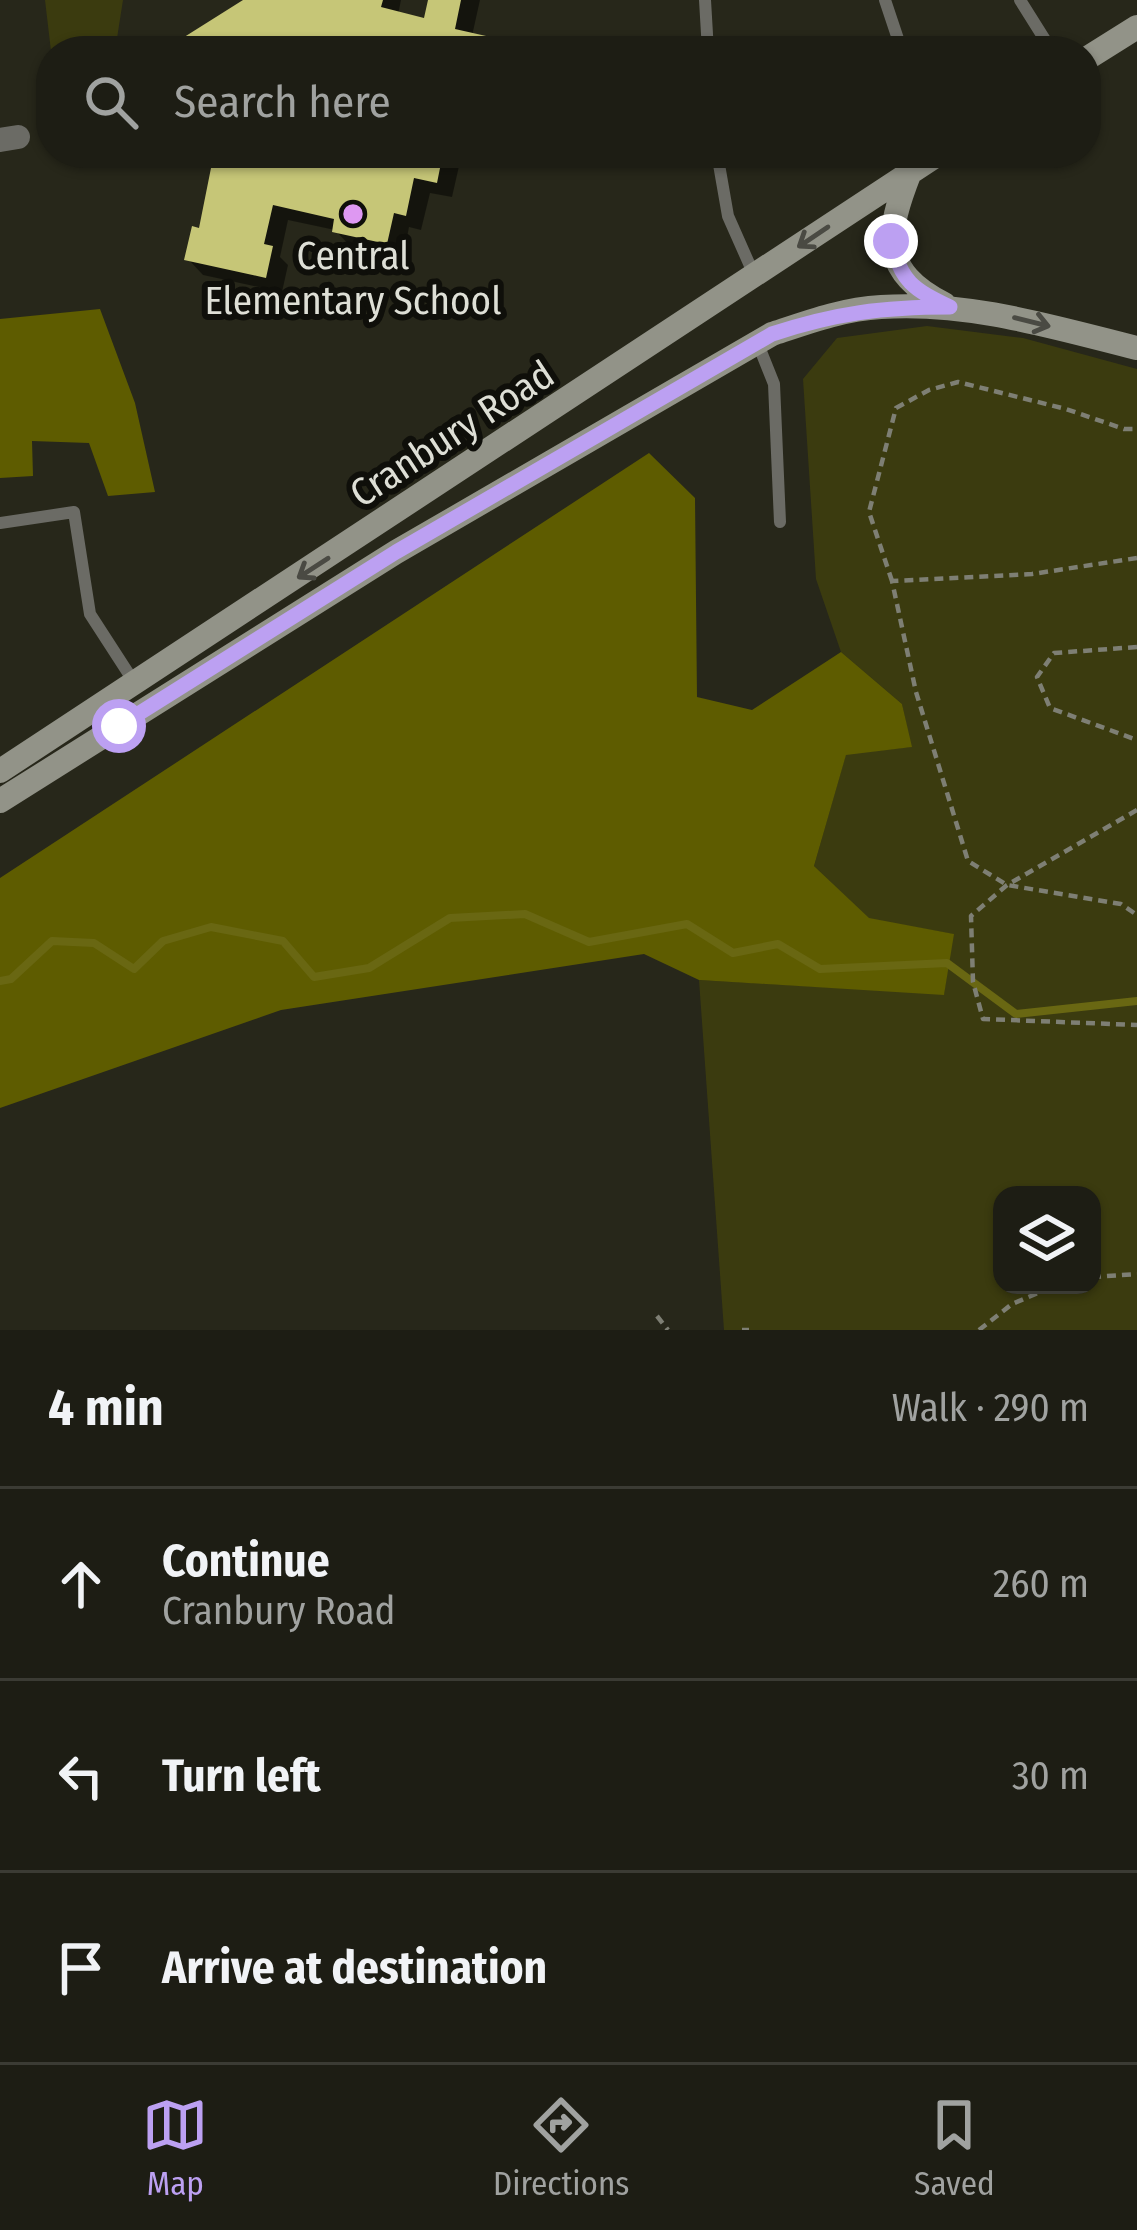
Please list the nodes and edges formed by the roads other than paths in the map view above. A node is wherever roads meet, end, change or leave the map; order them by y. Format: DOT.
graph roads {
  1 [pos="705,0"];
  2 [pos="885,0"];
  3 [pos="1026,3"];
  4 [pos="1137,27"];
  5 [pos="707,36"];
  6 [pos="897,36"];
  7 [pos="1044,36"];
  8 [pos="1101,50"];
  9 [pos="720,168"];
  10 [pos="916,168"];
  11 [pos="910,172"];
  12 [pos="755,277"];
  13 [pos="950,307"];
  14 [pos="758,343"];
  15 [pos="1137,349"];
  16 [pos="780,522"];
  17 [pos="0,524"];
  18 [pos="135,683"];
  19 [pos="0,771"];
  20 [pos="0,801"];
  1 -- 5 [label="lane"];
  2 -- 6 [label="lane"];
  3 -- 7 [label="lane"];
  4 -- 8 [label="main road"];
  9 -- 12 [label="lane"];
  10 -- 11 [label="main road, Cranbury Road"];
  11 -- 12 [label="main road, Cranbury Road, one-way"];
  11 -- 13 [label="main road"];
  12 -- 18 [label="main road, Cranbury Road, one-way"];
  13 -- 14 [label="main road, Cranbury Road"];
  13 -- 15 [label="main road, Cranbury Road, one-way"];
  14 -- 16 [label="lane"];
  14 -- 20 [label="main road, Cranbury Road"];
  17 -- 18 [label="lane"];
  18 -- 19 [label="main road, Cranbury Road"];
}
